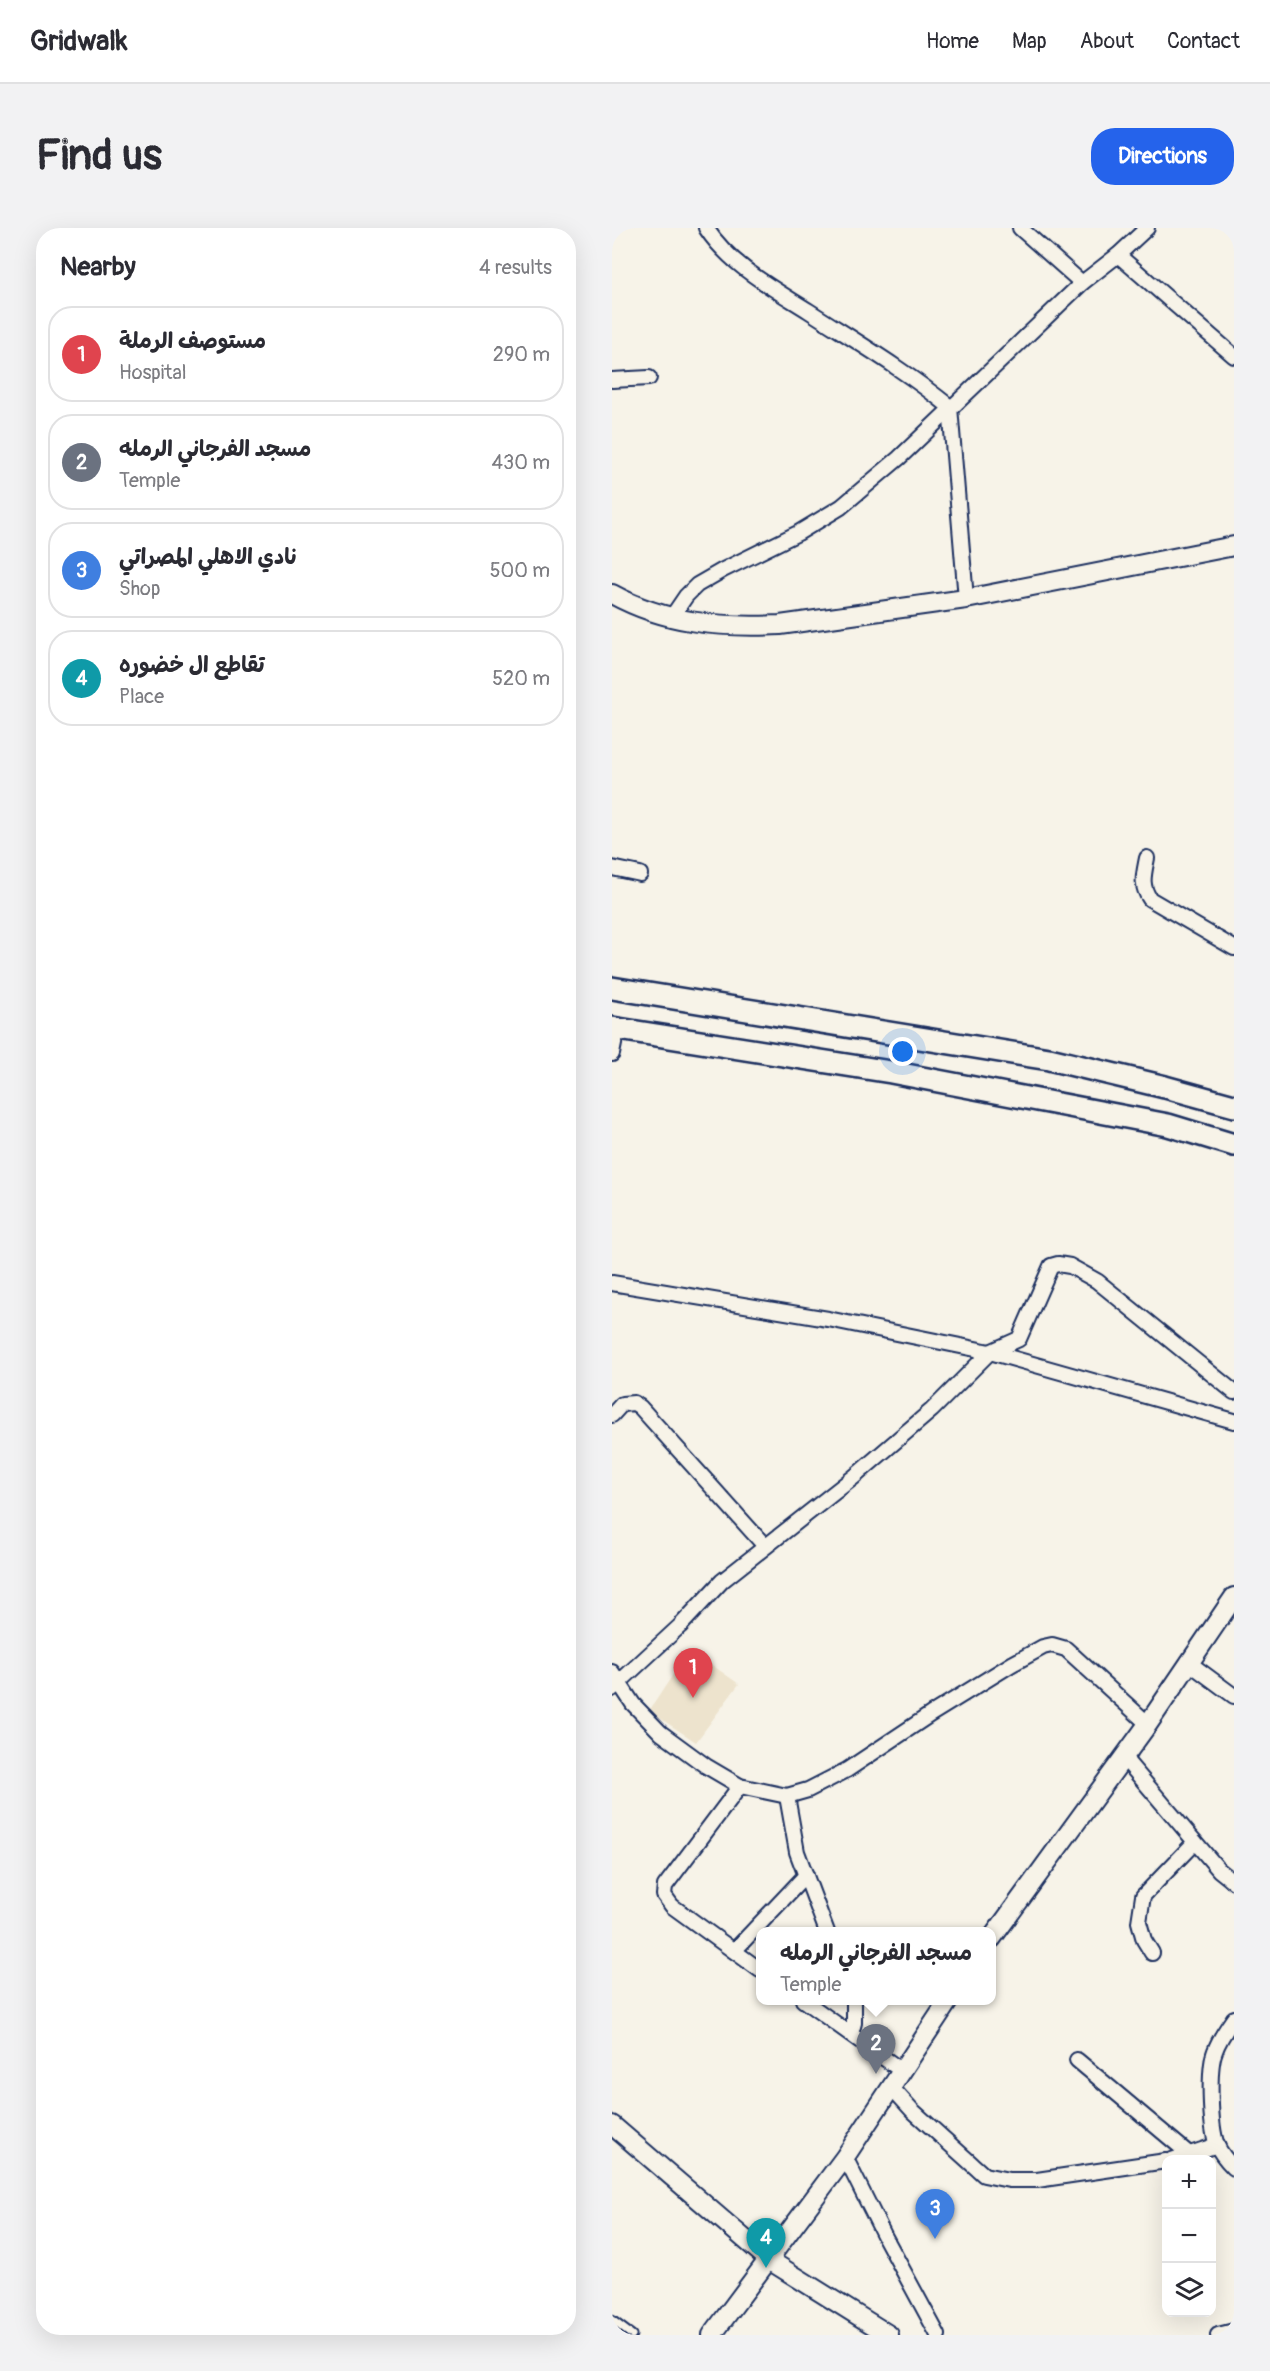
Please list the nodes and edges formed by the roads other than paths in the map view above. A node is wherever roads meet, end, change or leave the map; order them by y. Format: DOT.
graph roads {
  1 [pos="706,228"];
  2 [pos="1020,228"];
  3 [pos="1147,228"];
  4 [pos="1118,255"];
  5 [pos="1082,283"];
  6 [pos="1234,356"];
  7 [pos="649,378"];
  8 [pos="612,380"];
  9 [pos="950,407"];
  10 [pos="1234,546"];
  11 [pos="612,594"];
  12 [pos="966,599"];
  13 [pos="671,618"];
  14 [pos="1147,858"];
  15 [pos="612,868"];
  16 [pos="640,874"];
  17 [pos="1234,948"];
  18 [pos="612,988"];
  19 [pos="614,1028"];
  20 [pos="612,1054"];
  21 [pos="1234,1106"];
  22 [pos="1234,1145"];
  23 [pos="612,1283"];
  24 [pos="990,1352"];
  25 [pos="1234,1392"];
  26 [pos="612,1415"];
  27 [pos="1234,1421"];
  28 [pos="765,1546"];
  29 [pos="1234,1597"];
  30 [pos="1188,1662"];
  31 [pos="614,1681"];
  32 [pos="1234,1696"];
  33 [pos="1148,1724"];
  34 [pos="1124,1758"];
  35 [pos="740,1786"];
  36 [pos="787,1796"];
  37 [pos="1195,1842"];
  38 [pos="806,1875"];
  39 [pos="1234,1882"];
  40 [pos="757,1927"];
  41 [pos="826,1927"];
  42 [pos="756,1928"];
  43 [pos="996,1933"];
  44 [pos="734,1951"];
  45 [pos="1152,1953"];
  46 [pos="756,1967"];
  47 [pos="809,2005"];
  48 [pos="854,2005"];
  49 [pos="946,2005"];
  50 [pos="1234,2018"];
  51 [pos="851,2034"];
  52 [pos="1077,2060"];
  53 [pos="902,2071"];
  54 [pos="892,2088"];
  55 [pos="612,2125"];
  56 [pos="1217,2145"];
  57 [pos="1190,2154"];
  58 [pos="1187,2155"];
  59 [pos="845,2157"];
  60 [pos="1162,2162"];
  61 [pos="1234,2168"];
  62 [pos="769,2260"];
  63 [pos="612,2320"];
  64 [pos="1234,2331"];
  65 [pos="632,2335"];
  66 [pos="712,2335"];
  67 [pos="889,2335"];
  68 [pos="938,2335"];
  69 [pos="1218,2335"];
  1 -- 9 [label="street"];
  2 -- 5 [label="street"];
  3 -- 4 [label="street"];
  4 -- 5 [label="street"];
  4 -- 6 [label="street"];
  5 -- 9 [label="street"];
  7 -- 8 [label="street"];
  9 -- 12 [label="street"];
  9 -- 13 [label="street"];
  10 -- 12 [label="street"];
  11 -- 13 [label="street"];
  12 -- 13 [label="street"];
  14 -- 17 [label="street"];
  15 -- 16 [label="street"];
  18 -- 21 [label="main road"];
  19 -- 20 [label="street"];
  19 -- 22 [label="main road"];
  23 -- 24 [label="street"];
  24 -- 25 [label="street"];
  24 -- 27 [label="street"];
  24 -- 28 [label="street"];
  26 -- 28 [label="street"];
  28 -- 31 [label="street"];
  29 -- 30 [label="street"];
  30 -- 32 [label="street"];
  30 -- 33 [label="street"];
  31 -- 35 [label="street"];
  33 -- 34 [label="street"];
  33 -- 36 [label="street"];
  34 -- 37 [label="street"];
  34 -- 43 [label="street"];
  35 -- 36 [label="street"];
  35 -- 44 [label="street"];
  36 -- 38 [label="street"];
  37 -- 39 [label="street"];
  37 -- 45 [label="street"];
  38 -- 40 [label="street"];
  38 -- 41 [label="street"];
  42 -- 44 [label="street"];
  44 -- 46 [label="street"];
  47 -- 51 [label="street"];
  48 -- 51 [label="street"];
  49 -- 53 [label="street"];
  50 -- 56 [label="street"];
  51 -- 53 [label="street"];
  52 -- 57 [label="street"];
  53 -- 54 [label="street"];
  54 -- 59 [label="street"];
  54 -- 60 [label="street"];
  55 -- 62 [label="street"];
  56 -- 57 [label="street"];
  56 -- 61 [label="street"];
  57 -- 58 [label="street"];
  59 -- 62 [label="street"];
  59 -- 68 [label="street"];
  62 -- 66 [label="street"];
  62 -- 67 [label="street"];
  63 -- 65 [label="lane"];
  64 -- 69 [label="street"];
}
